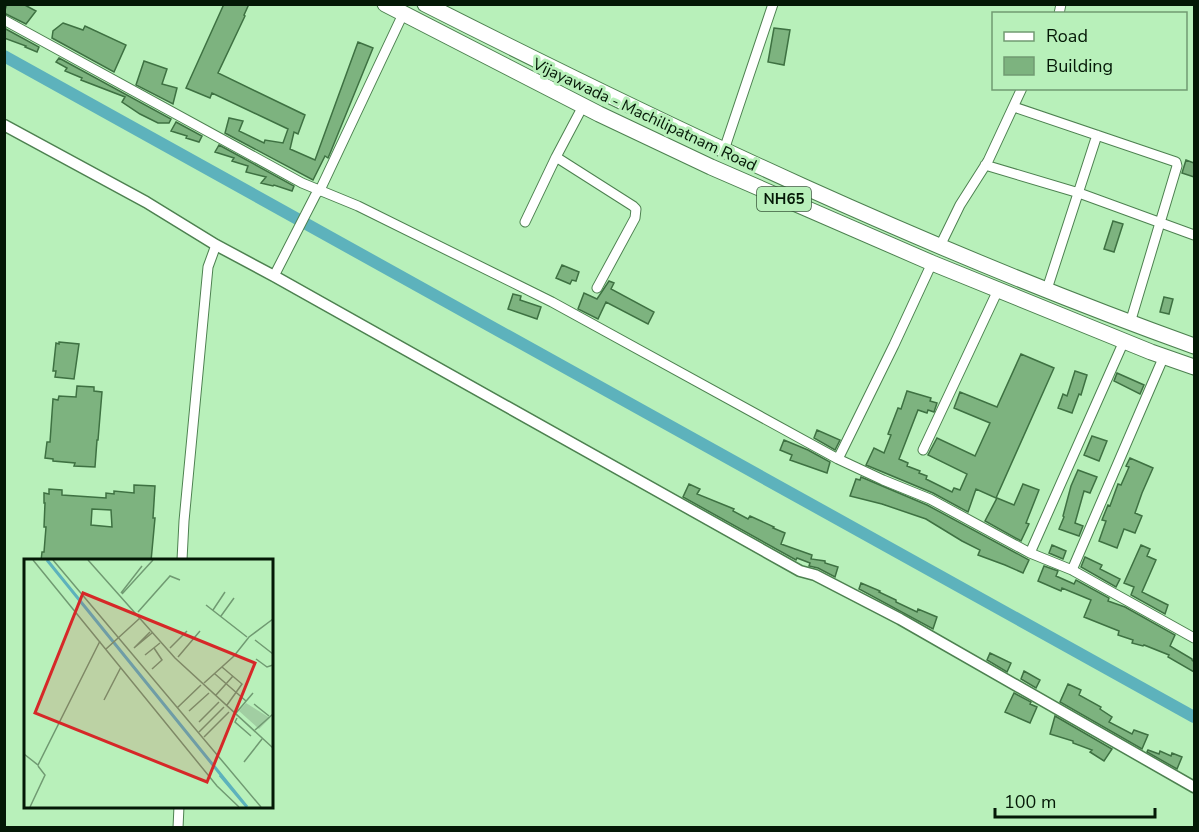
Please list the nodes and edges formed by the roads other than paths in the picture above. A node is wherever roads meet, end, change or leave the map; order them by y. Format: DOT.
graph roads {
  1 [pos="385,4"];
  2 [pos="425,4"];
  3 [pos="773,4"];
  4 [pos="402,14"];
  5 [pos="4,20"];
  6 [pos="1021,90"];
  7 [pos="583,106"];
  8 [pos="1014,107"];
  9 [pos="4,125"];
  10 [pos="1097,135"];
  11 [pos="724,150"];
  12 [pos="556,157"];
  13 [pos="985,165"];
  14 [pos="318,192"];
  15 [pos="1079,194"];
  16 [pos="525,222"];
  17 [pos="1160,222"];
  18 [pos="1194,234"];
  19 [pos="216,245"];
  20 [pos="940,246"];
  21 [pos="932,263"];
  22 [pos="274,276"];
  23 [pos="597,288"];
  24 [pos="1047,289"];
  25 [pos="998,290"];
  26 [pos="1130,322"];
  27 [pos="1124,341"];
  28 [pos="1194,346"];
  29 [pos="1164,356"];
  30 [pos="1194,367"];
  31 [pos="923,450"];
  32 [pos="838,459"];
  33 [pos="1030,553"];
  34 [pos="182,559"];
  35 [pos="1072,570"];
  36 [pos="1194,638"];
  37 [pos="1194,787"];
  38 [pos="179,808"];
  39 [pos="178,828"];
  1 -- 4 [label="highway, Vijayawada - Machilipatnam Road / NH65"];
  2 -- 11 [label="highway, Vijayawada - Machilipatnam Road / NH65"];
  3 -- 11 [label="street"];
  4 -- 7 [label="highway, Vijayawada - Machilipatnam Road / NH65"];
  4 -- 14 [label="street"];
  5 -- 14 [label="street"];
  6 -- 8 [label="street"];
  7 -- 12 [label="street"];
  7 -- 21 [label="highway, Vijayawada - Machilipatnam Road / NH65"];
  8 -- 10 [label="street"];
  8 -- 13 [label="street"];
  9 -- 19 [label="street"];
  10 -- 15 [label="street"];
  10 -- 17 [label="street"];
  11 -- 20 [label="highway, Vijayawada - Machilipatnam Road / NH65"];
  12 -- 16 [label="street"];
  12 -- 23 [label="street"];
  13 -- 15 [label="street"];
  13 -- 20 [label="street"];
  14 -- 22 [label="street"];
  14 -- 32 [label="street"];
  15 -- 17 [label="street"];
  15 -- 24 [label="street"];
  17 -- 18 [label="street"];
  17 -- 26 [label="street"];
  19 -- 22 [label="street"];
  19 -- 34 [label="street"];
  20 -- 24 [label="highway, Vijayawada - Machilipatnam Road / NH65"];
  21 -- 25 [label="highway, Vijayawada - Machilipatnam Road / NH65"];
  21 -- 32 [label="street"];
  22 -- 37 [label="street"];
  24 -- 26 [label="highway, Vijayawada - Machilipatnam Road / NH65"];
  25 -- 27 [label="highway, Vijayawada - Machilipatnam Road / NH65"];
  25 -- 31 [label="street"];
  26 -- 28 [label="highway, Vijayawada - Machilipatnam Road / NH65"];
  27 -- 29 [label="highway, Vijayawada - Machilipatnam Road / NH65"];
  27 -- 33 [label="street"];
  29 -- 30 [label="highway, Vijayawada - Machilipatnam Road / NH65"];
  29 -- 35 [label="street"];
  32 -- 33 [label="street"];
  33 -- 35 [label="street"];
  35 -- 36 [label="street"];
  38 -- 39 [label="street"];
}
